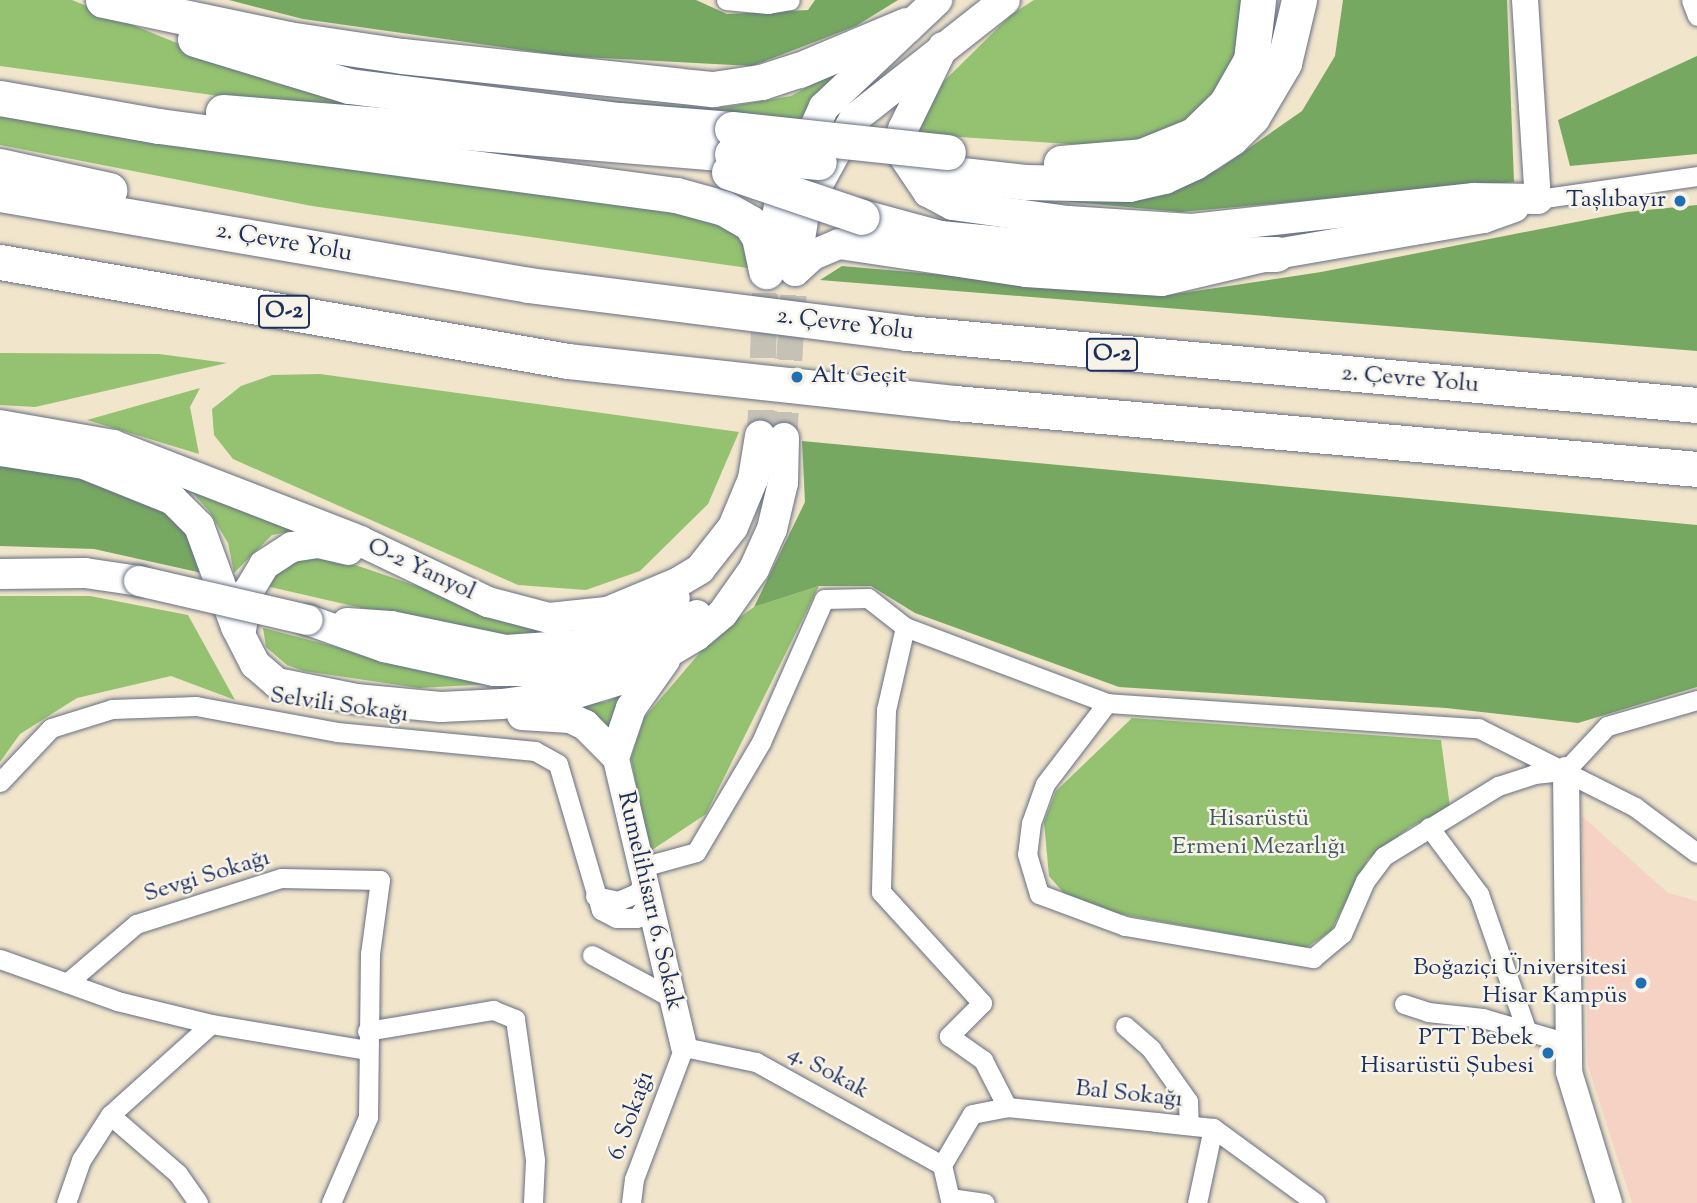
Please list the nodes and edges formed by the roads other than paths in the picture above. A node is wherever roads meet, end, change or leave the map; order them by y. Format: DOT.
graph roads {
  1 [pos="103,0"];
  2 [pos="726,0"];
  3 [pos="790,0"];
  4 [pos="937,0"];
  5 [pos="1005,0"];
  6 [pos="1258,0"];
  7 [pos="1298,0"];
  8 [pos="1525,0"];
  9 [pos="1690,0"];
  10 [pos="1697,16"];
  11 [pos="906,25"];
  12 [pos="943,47"];
  13 [pos="0,98"];
  14 [pos="34,104"];
  15 [pos="731,152"];
  16 [pos="946,163"];
  17 [pos="0,166"];
  18 [pos="1697,177"];
  19 [pos="0,194"];
  20 [pos="1538,199"];
  21 [pos="1276,254"];
  22 [pos="0,262"];
  23 [pos="780,271"];
  24 [pos="529,285"];
  25 [pos="0,287"];
  26 [pos="568,361"];
  27 [pos="1697,405"];
  28 [pos="0,425"];
  29 [pos="0,451"];
  30 [pos="1697,468"];
  31 [pos="397,559"];
  32 [pos="700,569"];
  33 [pos="754,569"];
  34 [pos="0,574"];
  35 [pos="308,620"];
  36 [pos="905,627"];
  37 [pos="240,635"];
  38 [pos="669,656"];
  39 [pos="1697,700"];
  40 [pos="1107,703"];
  41 [pos="441,707"];
  42 [pos="615,755"];
  43 [pos="1566,771"];
  44 [pos="0,782"];
  45 [pos="1429,827"];
  46 [pos="1697,853"];
  47 [pos="645,882"];
  48 [pos="592,955"];
  49 [pos="0,959"];
  50 [pos="67,984"];
  51 [pos="672,998"];
  52 [pos="1404,1004"];
  53 [pos="211,1024"];
  54 [pos="1125,1026"];
  55 [pos="1526,1029"];
  56 [pos="366,1041"];
  57 [pos="1571,1044"];
  58 [pos="684,1047"];
  59 [pos="1007,1107"];
  60 [pos="110,1115"];
  61 [pos="1189,1125"];
  62 [pos="1213,1128"];
  63 [pos="942,1165"];
  64 [pos="951,1200"];
  65 [pos="66,1203"];
  66 [pos="198,1203"];
  67 [pos="331,1203"];
  68 [pos="533,1203"];
  69 [pos="631,1203"];
  70 [pos="985,1203"];
  71 [pos="1197,1203"];
  72 [pos="1316,1203"];
  73 [pos="1609,1203"];
  1 -- 11 [label="highway"];
  1 -- 15 [label="highway"];
  2 -- 3 [label="street"];
  4 -- 11 [label="main road"];
  5 -- 12 [label="main road"];
  6 -- 16 [label="highway"];
  7 -- 16 [label="highway"];
  8 -- 20 [label="street"];
  9 -- 10 [label="street"];
  11 -- 23 [label="main road"];
  12 -- 20 [label="main road"];
  12 -- 23 [label="main road"];
  13 -- 14 [label="highway"];
  14 -- 15 [label="highway"];
  14 -- 23 [label="highway"];
  15 -- 16 [label="highway, bridge"];
  15 -- 21 [label="highway, bridge"];
  17 -- 24 [label="highway"];
  18 -- 20 [label="street"];
  19 -- 24 [label="highway, 2. Çevre Yolu / O-2"];
  20 -- 21 [label="main road"];
  21 -- 23 [label="main road"];
  22 -- 26 [label="highway, O-2"];
  24 -- 27 [label="highway, 2. Çevre Yolu / O-2"];
  25 -- 26 [label="highway"];
  26 -- 30 [label="highway, O-2"];
  28 -- 31 [label="main road, O-2 Yanyol"];
  29 -- 37 [label="main road"];
  31 -- 32 [label="main road, O-2 Yanyol"];
  31 -- 37 [label="main road"];
  32 -- 33 [label="main road, O-2 Yanyol"];
  32 -- 35 [label="main road"];
  33 -- 35 [label="main road"];
  33 -- 38 [label="main road"];
  34 -- 35 [label="main road, bridge"];
  36 -- 40 [label="street"];
  36 -- 47 [label="street"];
  36 -- 59 [label="street"];
  37 -- 41 [label="main road"];
  38 -- 41 [label="main road"];
  38 -- 42 [label="main road"];
  39 -- 43 [label="street"];
  40 -- 43 [label="street"];
  40 -- 45 [label="street"];
  41 -- 42 [label="main road"];
  42 -- 47 [label="street, Rumelihisarı 6. Sokak"];
  43 -- 45 [label="street"];
  43 -- 46 [label="street"];
  43 -- 57 [label="street"];
  44 -- 47 [label="street, Selvili Sokağı"];
  45 -- 55 [label="street"];
  47 -- 51 [label="street, Rumelihisarı 6. Sokak"];
  48 -- 51 [label="street"];
  49 -- 50 [label="street"];
  50 -- 53 [label="street"];
  50 -- 56 [label="street, Sevgi Sokağı"];
  51 -- 58 [label="street, Rumelihisarı 6. Sokak"];
  52 -- 55 [label="street"];
  53 -- 56 [label="street"];
  53 -- 60 [label="street"];
  54 -- 61 [label="street"];
  55 -- 57 [label="street"];
  56 -- 67 [label="street"];
  56 -- 68 [label="street"];
  57 -- 73 [label="street"];
  58 -- 63 [label="street, 4. Sokak"];
  58 -- 69 [label="street, 6. Sokağı"];
  59 -- 61 [label="street, Bal Sokağı"];
  59 -- 63 [label="street, Bal Sokağı"];
  60 -- 65 [label="street"];
  60 -- 66 [label="street"];
  61 -- 62 [label="street, Bal Sokağı"];
  62 -- 71 [label="street"];
  62 -- 72 [label="street, Bal Sokağı"];
  63 -- 64 [label="street"];
  64 -- 70 [label="street"];
}
